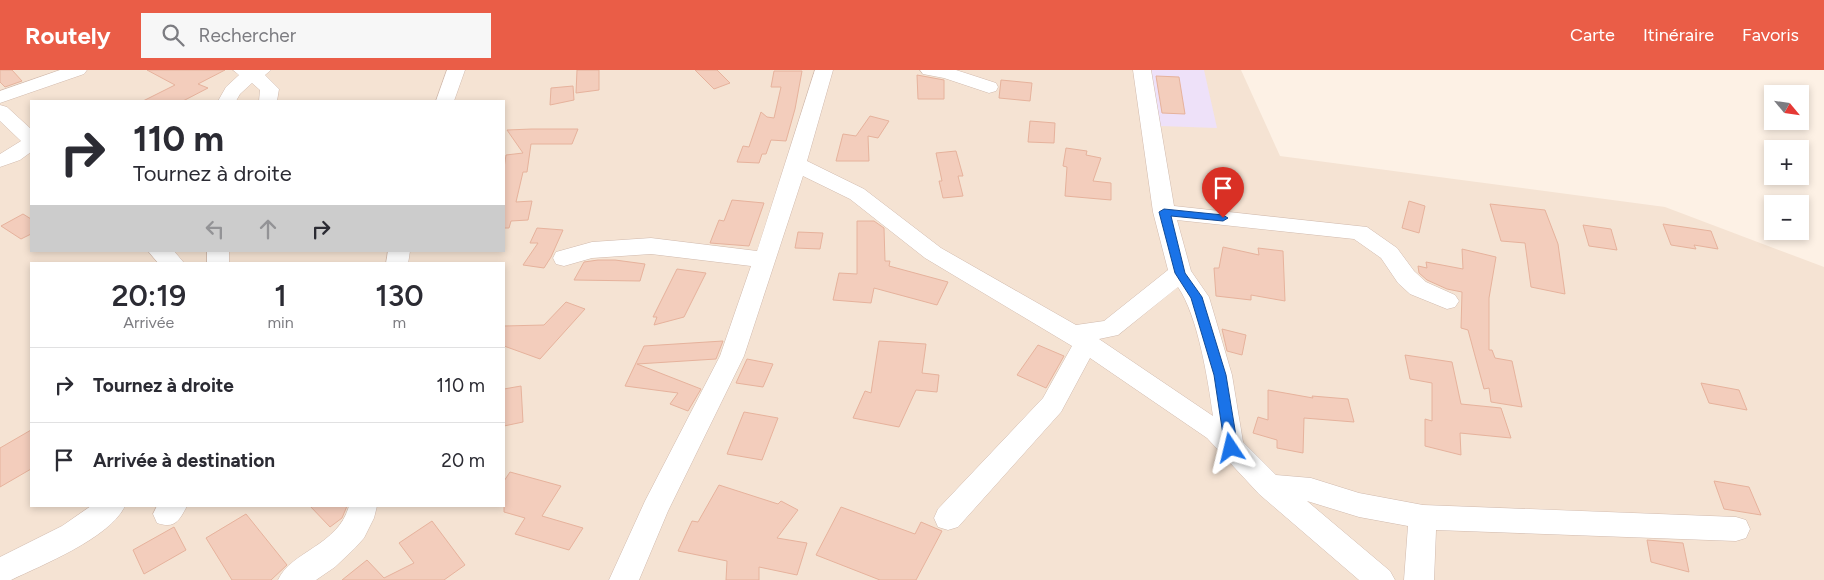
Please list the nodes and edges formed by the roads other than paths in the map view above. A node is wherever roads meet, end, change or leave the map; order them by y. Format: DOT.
graph roads {
  1 [pos="78,70"];
  2 [pos="456,70"];
  3 [pos="824,70"];
  4 [pos="930,70"];
  5 [pos="1142,70"];
  6 [pos="252,71"];
  7 [pos="989,87"];
  8 [pos="0,98"];
  9 [pos="227,100"];
  10 [pos="268,100"];
  11 [pos="445,100"];
  12 [pos="0,111"];
  13 [pos="30,140"];
  14 [pos="30,142"];
  15 [pos="0,161"];
  16 [pos="796,164"];
  17 [pos="1164,212"];
  18 [pos="160,252"];
  19 [pos="564,258"];
  20 [pos="764,260"];
  21 [pos="172,262"];
  22 [pos="1180,273"];
  23 [pos="1447,301"];
  24 [pos="1080,338"];
  25 [pos="1231,448"];
  26 [pos="1269,486"];
  27 [pos="110,507"];
  28 [pos="363,507"];
  29 [pos="1423,517"];
  30 [pos="948,518"];
  31 [pos="1736,529"];
  32 [pos="0,571"];
  33 [pos="292,580"];
  34 [pos="624,580"];
  35 [pos="1380,580"];
  36 [pos="1419,580"];
  1 -- 8 [label="street"];
  2 -- 11 [label="street"];
  3 -- 16 [label="street"];
  4 -- 7 [label="street"];
  5 -- 17 [label="street"];
  6 -- 9 [label="street"];
  6 -- 10 [label="street"];
  12 -- 13 [label="street"];
  14 -- 15 [label="street"];
  16 -- 20 [label="street"];
  16 -- 24 [label="street"];
  17 -- 22 [label="street"];
  17 -- 23 [label="street"];
  18 -- 21 [label="street"];
  19 -- 20 [label="street"];
  20 -- 34 [label="street"];
  22 -- 24 [label="street"];
  22 -- 25 [label="street"];
  24 -- 25 [label="street"];
  24 -- 30 [label="street"];
  25 -- 26 [label="street"];
  26 -- 29 [label="street"];
  26 -- 35 [label="street"];
  27 -- 32 [label="street"];
  28 -- 33 [label="street"];
  29 -- 31 [label="street"];
  29 -- 36 [label="street"];
}
